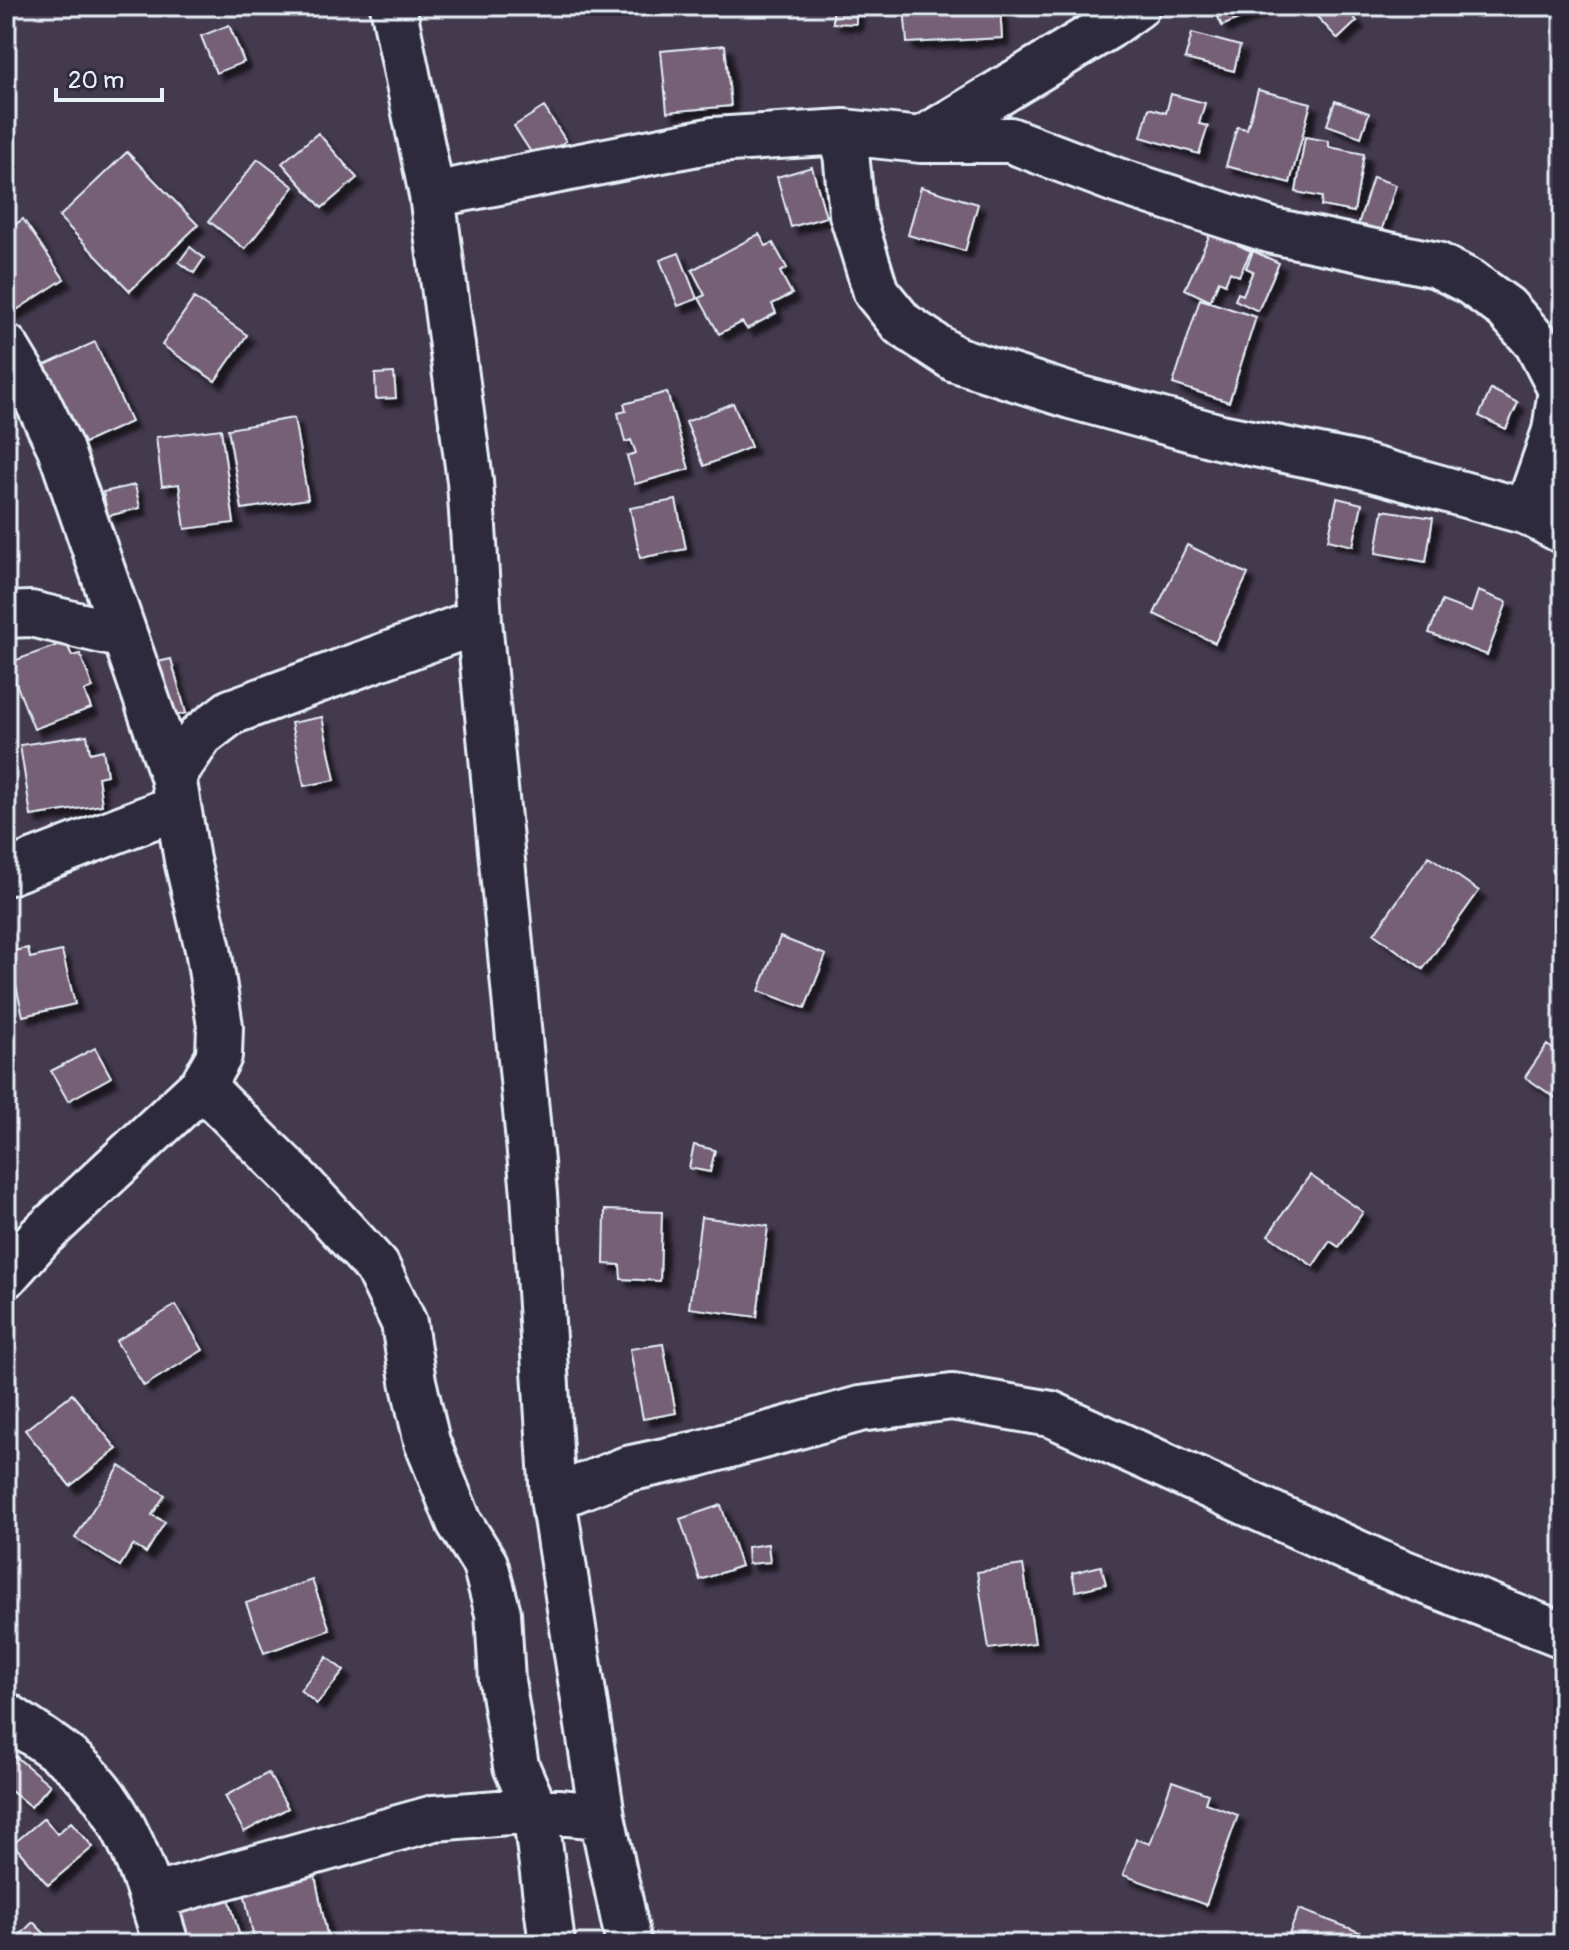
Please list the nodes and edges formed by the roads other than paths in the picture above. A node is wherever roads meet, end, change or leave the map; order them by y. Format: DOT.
graph roads {
  1 [pos="393,6"];
  2 [pos="1137,6"];
  3 [pos="844,132"];
  4 [pos="921,140"];
  5 [pos="432,195"];
  6 [pos="6,347"];
  7 [pos="1545,522"];
  8 [pos="6,615"];
  9 [pos="479,621"];
  10 [pos="124,636"];
  11 [pos="175,792"];
  12 [pos="6,873"];
  13 [pos="202,1086"];
  14 [pos="6,1275"];
  15 [pos="553,1498"];
  16 [pos="1563,1635"];
  17 [pos="6,1715"];
  18 [pos="535,1810"];
  19 [pos="602,1816"];
  20 [pos="152,1897"];
  21 [pos="166,1944"];
  22 [pos="552,1944"];
  23 [pos="629,1944"];
  1 -- 5 [label="street"];
  2 -- 4 [label="street"];
  3 -- 4 [label="street"];
  3 -- 5 [label="street"];
  3 -- 7 [label="street"];
  4 -- 7 [label="street"];
  5 -- 9 [label="street"];
  6 -- 10 [label="street"];
  8 -- 10 [label="street"];
  9 -- 11 [label="street"];
  9 -- 15 [label="street"];
  10 -- 11 [label="street"];
  11 -- 12 [label="street"];
  11 -- 13 [label="street"];
  13 -- 14 [label="street"];
  13 -- 18 [label="street"];
  15 -- 16 [label="street"];
  15 -- 19 [label="street"];
  17 -- 20 [label="street"];
  18 -- 19 [label="street"];
  18 -- 20 [label="street"];
  18 -- 22 [label="street"];
  19 -- 23 [label="street"];
  20 -- 21 [label="street"];
}
